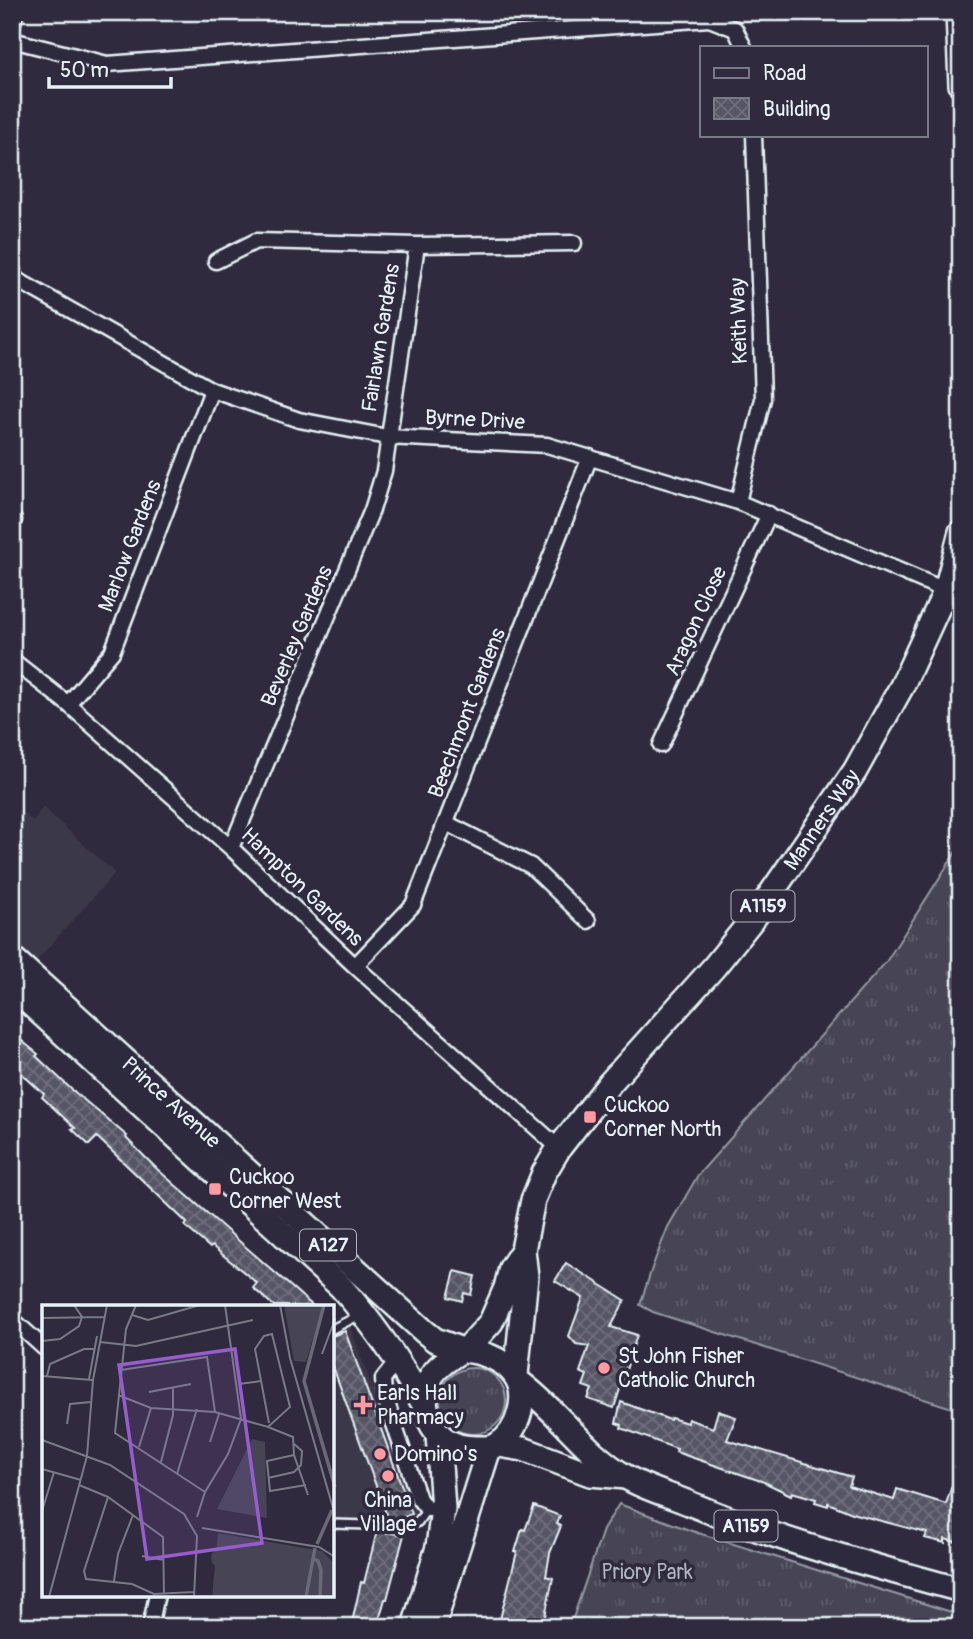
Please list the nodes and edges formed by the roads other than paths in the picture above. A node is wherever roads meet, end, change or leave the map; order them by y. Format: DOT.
graph roads {
  1 [pos="16,12"];
  2 [pos="958,12"];
  3 [pos="12,26"];
  4 [pos="12,40"];
  5 [pos="744,46"];
  6 [pos="961,85"];
  7 [pos="754,136"];
  8 [pos="574,243"];
  9 [pos="417,245"];
  10 [pos="216,261"];
  11 [pos="12,277"];
  12 [pos="212,390"];
  13 [pos="387,437"];
  14 [pos="590,457"];
  15 [pos="738,502"];
  16 [pos="769,514"];
  17 [pos="961,532"];
  18 [pos="954,594"];
  19 [pos="12,660"];
  20 [pos="68,704"];
  21 [pos="661,745"];
  22 [pos="446,823"];
  23 [pos="231,848"];
  24 [pos="588,921"];
  25 [pos="12,958"];
  26 [pos="355,967"];
  27 [pos="12,987"];
  28 [pos="559,1149"];
  29 [pos="523,1250"];
  30 [pos="364,1313"];
  31 [pos="12,1320"];
  32 [pos="334,1328"];
  33 [pos="42,1346"];
  34 [pos="464,1350"];
  35 [pos="398,1360"];
  36 [pos="517,1379"];
  37 [pos="425,1406"];
  38 [pos="438,1434"];
  39 [pos="494,1447"];
  40 [pos="626,1477"];
  41 [pos="435,1509"];
  42 [pos="334,1524"];
  43 [pos="961,1590"];
  44 [pos="157,1597"];
  45 [pos="150,1627"];
  46 [pos="414,1627"];
  47 [pos="433,1627"];
  1 -- 3 [label="street"];
  2 -- 6 [label="main road"];
  4 -- 5 [label="street"];
  7 -- 15 [label="street, Keith Way"];
  8 -- 9 [label="street, Fairlawn Gardens"];
  9 -- 10 [label="street, Fairlawn Gardens"];
  9 -- 13 [label="street, Fairlawn Gardens"];
  11 -- 12 [label="street, Byrne Drive"];
  12 -- 13 [label="street, Byrne Drive"];
  12 -- 20 [label="street, Marlow Gardens"];
  13 -- 14 [label="street, Byrne Drive"];
  13 -- 23 [label="street, Beverley Gardens"];
  14 -- 15 [label="street, Byrne Drive"];
  14 -- 22 [label="street, Beechmont Gardens"];
  15 -- 16 [label="street, Byrne Drive"];
  16 -- 18 [label="street, Byrne Drive"];
  16 -- 21 [label="street, Aragon Close"];
  17 -- 18 [label="main road, Manners Way / A1159"];
  18 -- 28 [label="main road, Manners Way / A1159"];
  19 -- 20 [label="street, Hampton Gardens"];
  20 -- 23 [label="street, Hampton Gardens"];
  22 -- 24 [label="street"];
  22 -- 26 [label="street, Beechmont Gardens"];
  23 -- 26 [label="street, Hampton Gardens"];
  25 -- 34 [label="main road, Prince Avenue / A127"];
  26 -- 28 [label="street, Hampton Gardens"];
  27 -- 30 [label="main road, Prince Avenue / A127"];
  28 -- 29 [label="main road, Manners Way / A1159"];
  29 -- 34 [label="main road, Manners Way / A1159"];
  29 -- 36 [label="main road, Manners Way / A1159"];
  30 -- 32 [label="lane"];
  30 -- 35 [label="main road, Prince Avenue / A127"];
  31 -- 33 [label="street"];
  34 -- 36 [label="main road"];
  34 -- 37 [label="main road"];
  35 -- 37 [label="main road, Prince Avenue / A127"];
  35 -- 41 [label="street"];
  36 -- 39 [label="main road"];
  36 -- 40 [label="main road, A1159"];
  37 -- 38 [label="main road"];
  38 -- 39 [label="main road"];
  38 -- 41 [label="main road"];
  39 -- 40 [label="main road, A1159"];
  39 -- 47 [label="main road"];
  40 -- 43 [label="main road, A1159"];
  41 -- 42 [label="lane"];
  41 -- 46 [label="main road"];
  44 -- 45 [label="street"];
}
